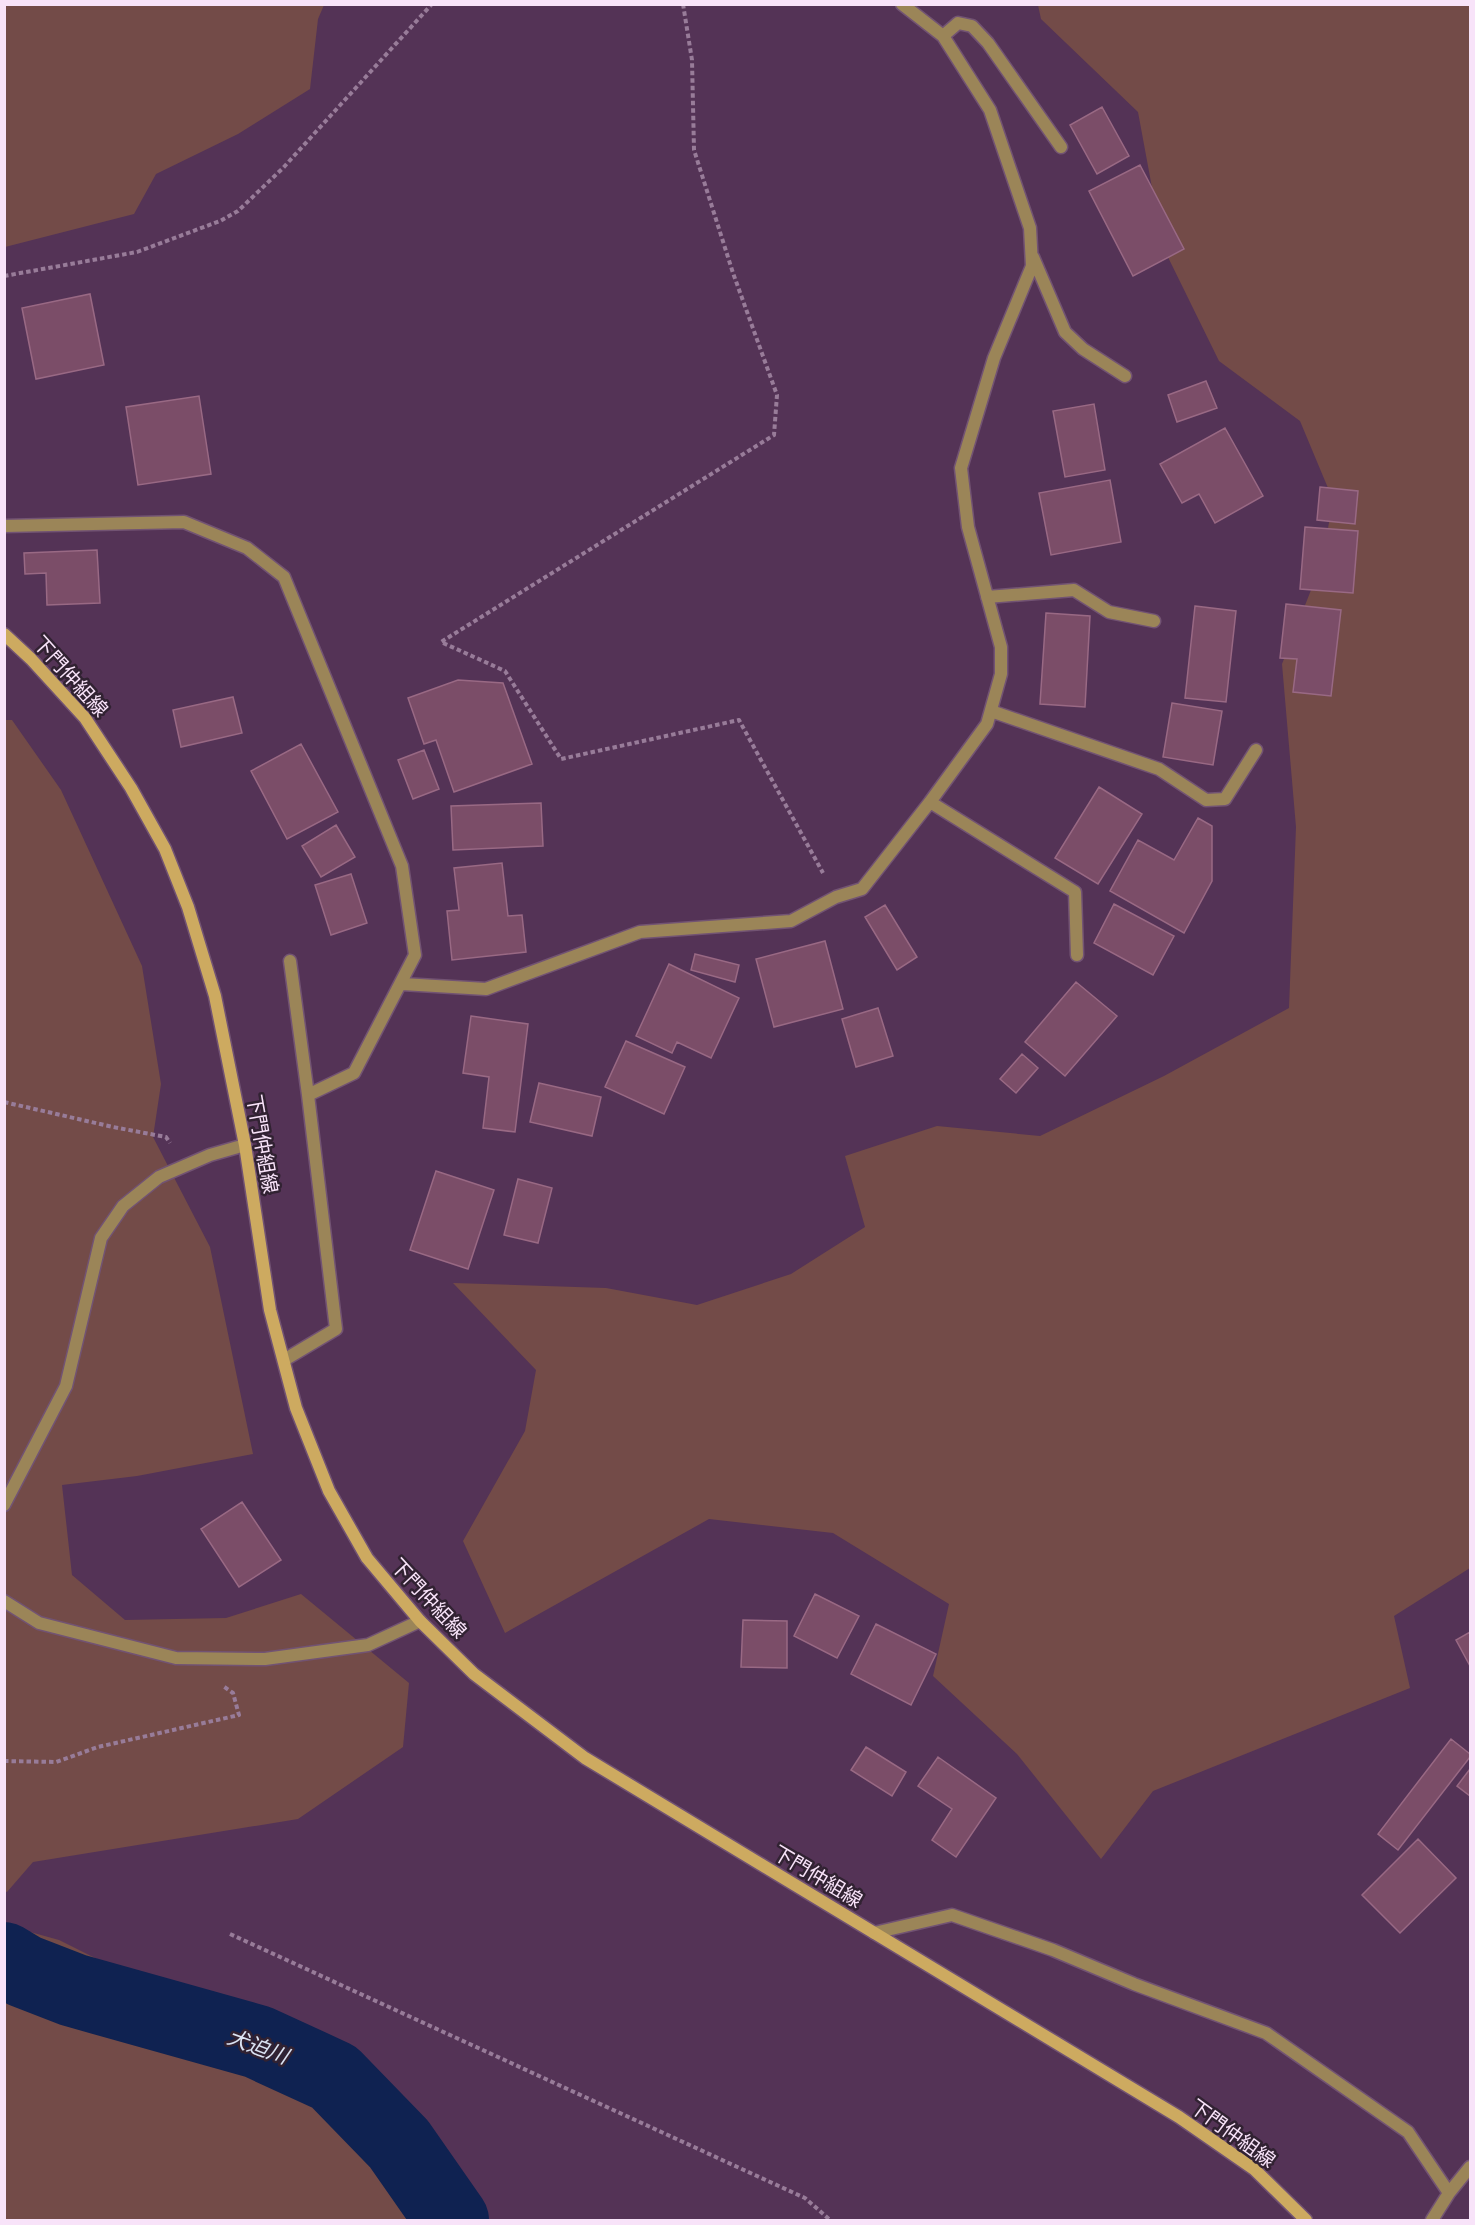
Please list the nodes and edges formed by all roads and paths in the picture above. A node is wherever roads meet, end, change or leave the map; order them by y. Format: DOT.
graph roads {
  1 [pos="432,4"];
  2 [pos="683,4"];
  3 [pos="902,4"];
  4 [pos="943,36"];
  5 [pos="1062,147"];
  6 [pos="1031,254"];
  7 [pos="4,276"];
  8 [pos="1125,376"];
  9 [pos="4,526"];
  10 [pos="987,597"];
  11 [pos="1154,621"];
  12 [pos="4,634"];
  13 [pos="991,711"];
  14 [pos="1256,750"];
  15 [pos="930,802"];
  16 [pos="836,897"];
  17 [pos="1077,955"];
  18 [pos="290,961"];
  19 [pos="402,984"];
  20 [pos="308,1095"];
  21 [pos="4,1102"];
  22 [pos="244,1145"];
  23 [pos="184,1167"];
  24 [pos="284,1360"];
  25 [pos="4,1505"];
  26 [pos="4,1601"];
  27 [pos="420,1621"];
  28 [pos="176,1658"];
  29 [pos="4,1761"];
  30 [pos="874,1933"];
  31 [pos="230,1935"];
  32 [pos="1470,2167"];
  33 [pos="1449,2193"];
  34 [pos="830,2220"];
  35 [pos="1306,2220"];
  36 [pos="1432,2220"];
  1 -- 7 [label="path"];
  2 -- 16 [label="path"];
  3 -- 4 [label="street"];
  4 -- 5 [label="street"];
  4 -- 6 [label="street"];
  6 -- 8 [label="street"];
  6 -- 10 [label="street"];
  9 -- 19 [label="street"];
  10 -- 11 [label="street"];
  10 -- 13 [label="street"];
  12 -- 22 [label="street, 下門仲組線"];
  13 -- 14 [label="street"];
  13 -- 15 [label="street"];
  15 -- 16 [label="street"];
  15 -- 17 [label="street"];
  16 -- 19 [label="street"];
  18 -- 20 [label="street"];
  19 -- 20 [label="street"];
  20 -- 24 [label="street"];
  21 -- 23 [label="path"];
  22 -- 23 [label="street"];
  22 -- 24 [label="street, 下門仲組線"];
  23 -- 25 [label="street"];
  24 -- 27 [label="street, 下門仲組線"];
  26 -- 28 [label="street"];
  27 -- 28 [label="street"];
  27 -- 30 [label="street, 下門仲組線"];
  28 -- 29 [label="path"];
  30 -- 33 [label="street"];
  30 -- 35 [label="street, 下門仲組線"];
  31 -- 34 [label="path"];
  32 -- 33 [label="street"];
  33 -- 36 [label="street"];
}
